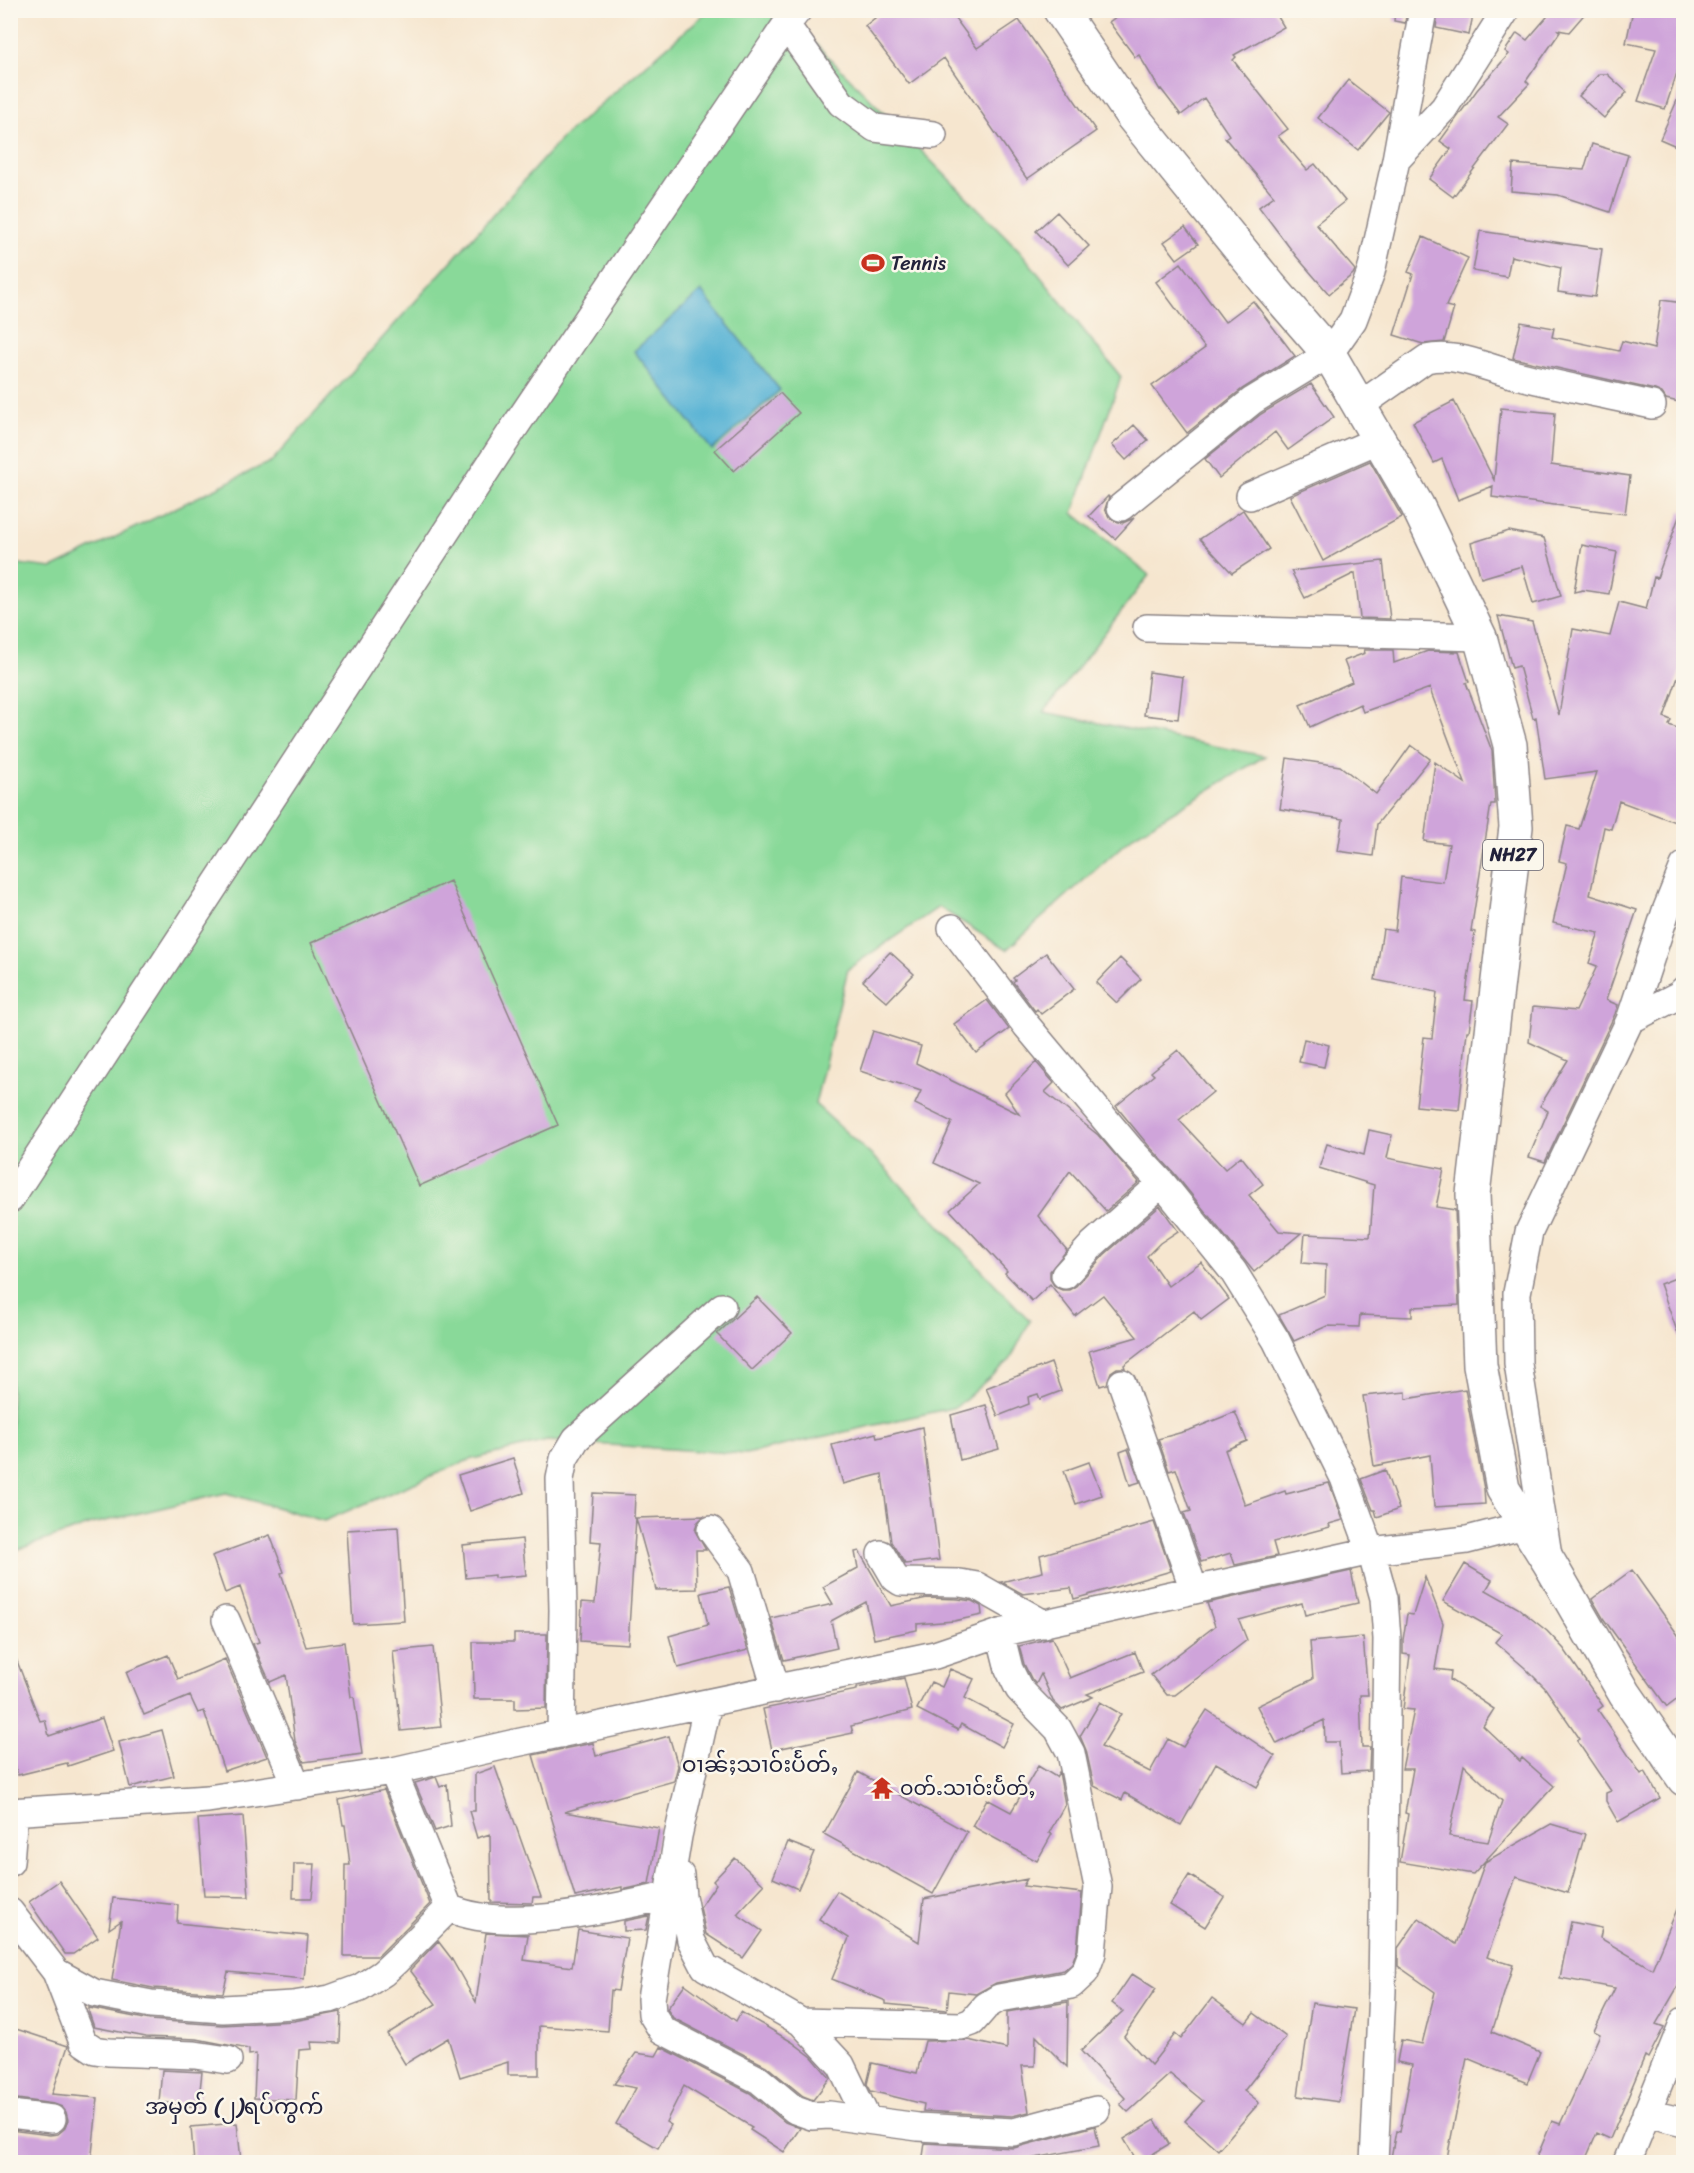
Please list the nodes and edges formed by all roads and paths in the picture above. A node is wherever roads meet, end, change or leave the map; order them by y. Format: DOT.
graph roads {
  1 [pos="1060,10"];
  2 [pos="1423,10"];
  3 [pos="1506,10"];
  4 [pos="792,18"];
  5 [pos="933,135"];
  6 [pos="1396,160"];
  7 [pos="1329,354"];
  8 [pos="1652,405"];
  9 [pos="1359,406"];
  10 [pos="1378,440"];
  11 [pos="1250,496"];
  12 [pos="1121,507"];
  13 [pos="1147,628"];
  14 [pos="1480,637"];
  15 [pos="1683,866"];
  16 [pos="952,928"];
  17 [pos="1683,990"];
  18 [pos="1630,1020"];
  19 [pos="1161,1183"];
  20 [pos="10,1198"];
  21 [pos="1065,1275"];
  22 [pos="723,1307"];
  23 [pos="1122,1383"];
  24 [pos="1525,1524"];
  25 [pos="711,1530"];
  26 [pos="1371,1551"];
  27 [pos="882,1554"];
  28 [pos="1550,1564"];
  29 [pos="1194,1590"];
  30 [pos="226,1620"];
  31 [pos="1044,1624"];
  32 [pos="1000,1633"];
  33 [pos="776,1689"];
  34 [pos="708,1703"];
  35 [pos="561,1734"];
  36 [pos="393,1771"];
  37 [pos="1683,1779"];
  38 [pos="297,1786"];
  39 [pos="12,1812"];
  40 [pos="678,1836"];
  41 [pos="10,1862"];
  42 [pos="667,1896"];
  43 [pos="449,1908"];
  44 [pos="10,1912"];
  45 [pos="56,1972"];
  46 [pos="1683,2020"];
  47 [pos="801,2022"];
  48 [pos="228,2060"];
  49 [pos="1096,2110"];
  50 [pos="1646,2113"];
  51 [pos="10,2114"];
  52 [pos="52,2119"];
  53 [pos="867,2119"];
  54 [pos="1683,2122"];
  55 [pos="1374,2163"];
  56 [pos="1627,2163"];
  1 -- 7 [label="highway, NH27"];
  2 -- 6 [label="street"];
  3 -- 6 [label="street"];
  4 -- 5 [label="street"];
  4 -- 20 [label="street"];
  6 -- 7 [label="street"];
  7 -- 9 [label="highway, NH27"];
  7 -- 12 [label="street"];
  8 -- 9 [label="street"];
  9 -- 10 [label="highway, NH27"];
  10 -- 11 [label="street"];
  10 -- 14 [label="highway, NH27"];
  13 -- 14 [label="street"];
  14 -- 24 [label="highway, NH27"];
  15 -- 18 [label="street"];
  16 -- 19 [label="street"];
  17 -- 18 [label="street"];
  18 -- 28 [label="street"];
  19 -- 21 [label="street"];
  19 -- 26 [label="street"];
  22 -- 35 [label="street"];
  23 -- 29 [label="street"];
  24 -- 26 [label="street"];
  24 -- 28 [label="highway, NH27"];
  25 -- 33 [label="street"];
  26 -- 29 [label="street"];
  26 -- 55 [label="street"];
  27 -- 31 [label="street"];
  28 -- 37 [label="highway, NH27"];
  29 -- 31 [label="street"];
  30 -- 38 [label="street"];
  31 -- 32 [label="street"];
  32 -- 33 [label="street"];
  32 -- 47 [label="street"];
  33 -- 34 [label="street"];
  34 -- 35 [label="street"];
  34 -- 40 [label="street"];
  35 -- 36 [label="street"];
  36 -- 38 [label="street"];
  36 -- 43 [label="street"];
  38 -- 39 [label="street"];
  39 -- 41 [label="street"];
  40 -- 42 [label="street"];
  40 -- 47 [label="street"];
  42 -- 43 [label="street"];
  42 -- 53 [label="street"];
  43 -- 45 [label="street"];
  44 -- 45 [label="street"];
  45 -- 48 [label="street"];
  46 -- 50 [label="street"];
  47 -- 53 [label="street"];
  49 -- 53 [label="street"];
  50 -- 54 [label="street"];
  50 -- 56 [label="street"];
  51 -- 52 [label="street"];
}
